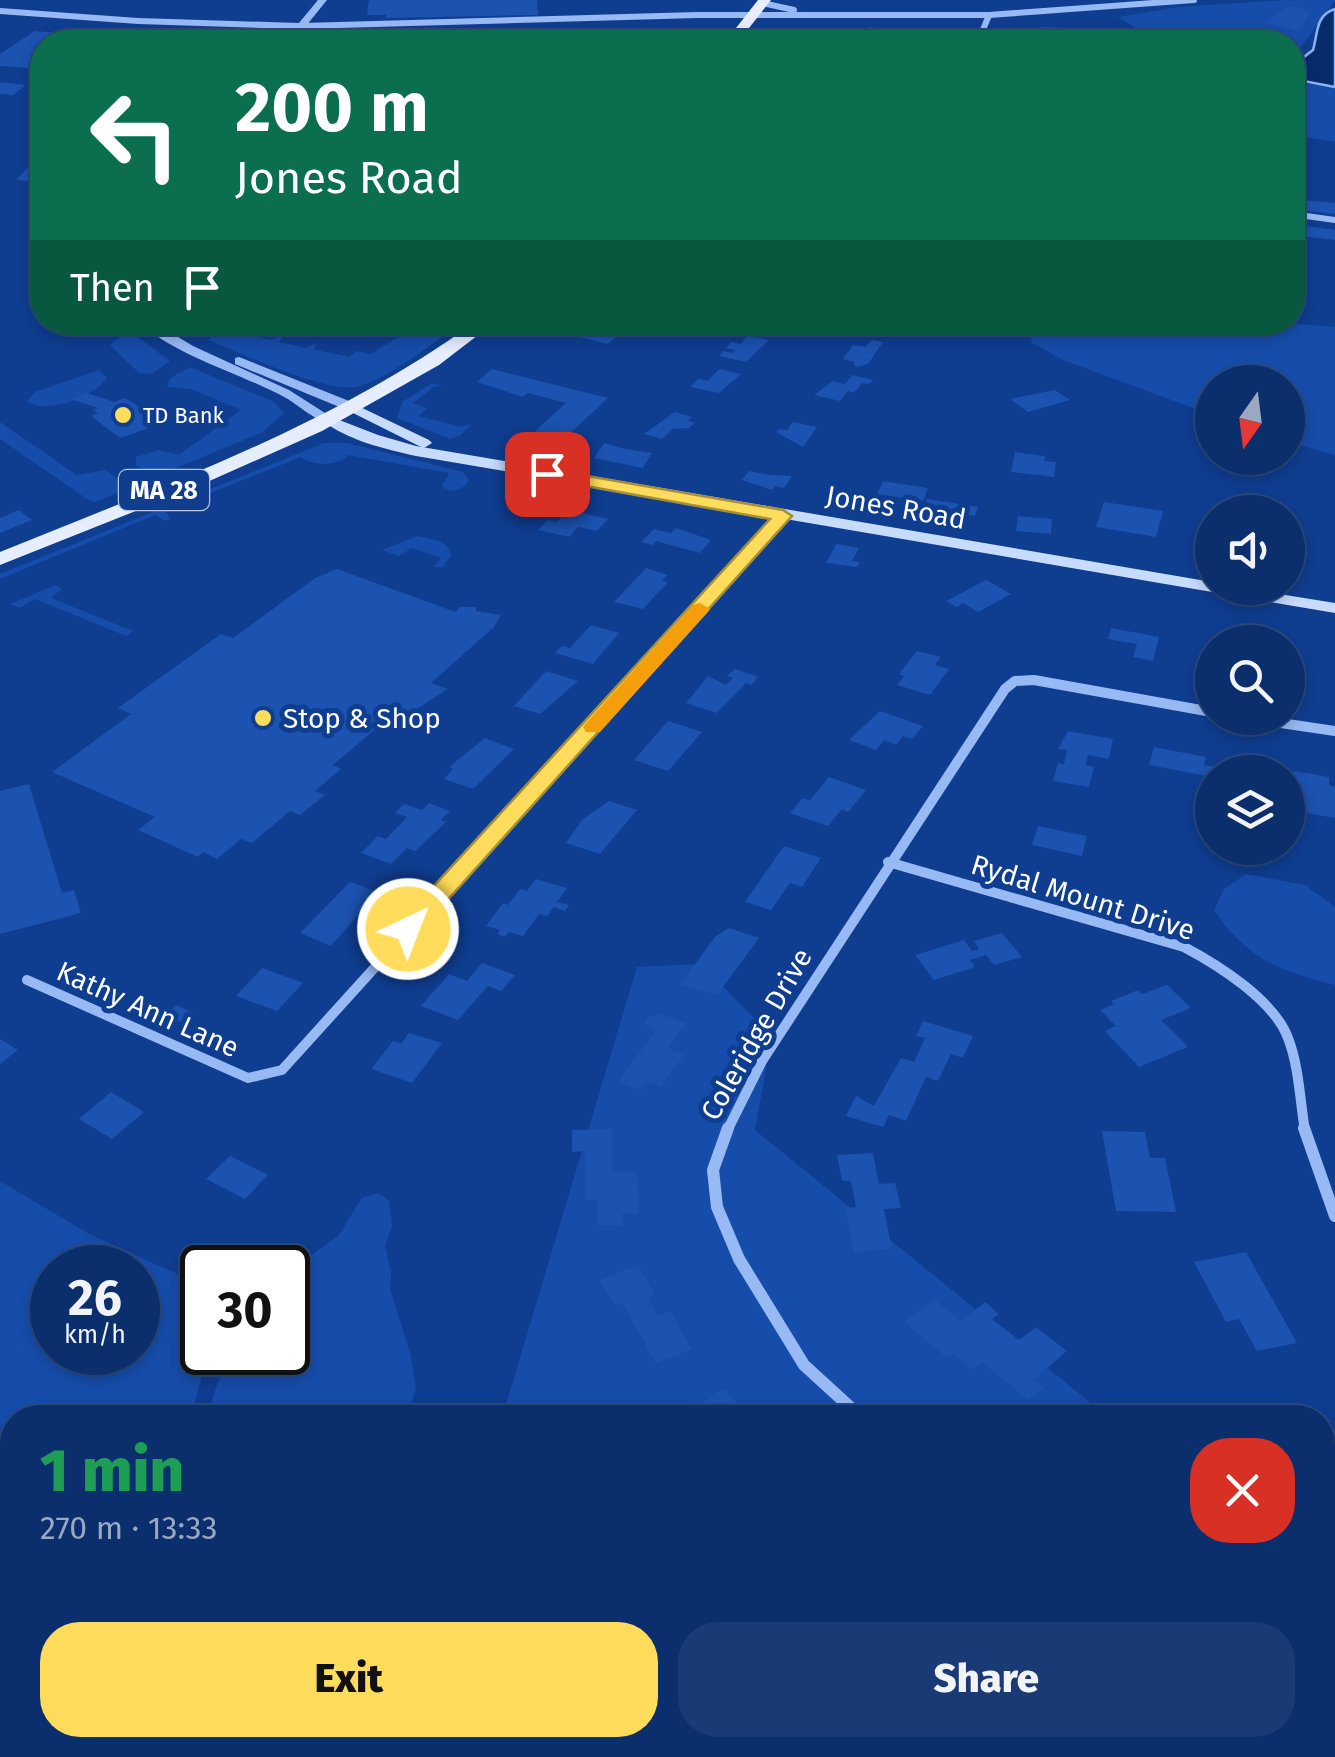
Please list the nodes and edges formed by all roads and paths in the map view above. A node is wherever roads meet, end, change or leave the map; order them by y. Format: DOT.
graph roads {
  1 [pos="323,0"];
  2 [pos="1194,0"];
  3 [pos="760,6"];
  4 [pos="0,11"];
  5 [pos="989,14"];
  6 [pos="834,15"];
  7 [pos="302,26"];
  8 [pos="298,30"];
  9 [pos="741,30"];
  10 [pos="983,30"];
  11 [pos="1305,216"];
  12 [pos="1335,220"];
  13 [pos="168,335"];
  14 [pos="469,335"];
  15 [pos="204,355"];
  16 [pos="354,408"];
  17 [pos="329,420"];
  18 [pos="448,455"];
  19 [pos="783,516"];
  20 [pos="0,559"];
  21 [pos="1335,608"];
  22 [pos="1195,708"];
  23 [pos="1305,727"];
  24 [pos="1335,731"];
  25 [pos="888,862"];
  26 [pos="27,980"];
  27 [pos="1335,1216"];
  28 [pos="848,1405"];
  1 -- 7 [label="street"];
  2 -- 5 [label="street"];
  3 -- 6 [label="street"];
  3 -- 6 [label="street"];
  3 -- 7 [label="street"];
  3 -- 9 [label="main road"];
  4 -- 7 [label="street"];
  5 -- 6 [label="street"];
  5 -- 10 [label="street"];
  7 -- 8 [label="street"];
  11 -- 12 [label="street"];
  13 -- 15 [label="street"];
  14 -- 16 [label="main road, MA 28"];
  15 -- 16 [label="street"];
  15 -- 17 [label="street"];
  16 -- 17 [label="main road, MA 28"];
  16 -- 18 [label="main road, Jones Road"];
  17 -- 18 [label="main road, Jones Road"];
  17 -- 20 [label="main road, MA 28"];
  18 -- 19 [label="main road, Jones Road"];
  19 -- 21 [label="main road, Jones Road"];
  19 -- 26 [label="street, Kathy Ann Lane"];
  22 -- 25 [label="street, Coleridge Drive"];
  23 -- 24 [label="street"];
  25 -- 27 [label="street, Rydal Mount Drive"];
  25 -- 28 [label="street, Coleridge Drive"];
}
